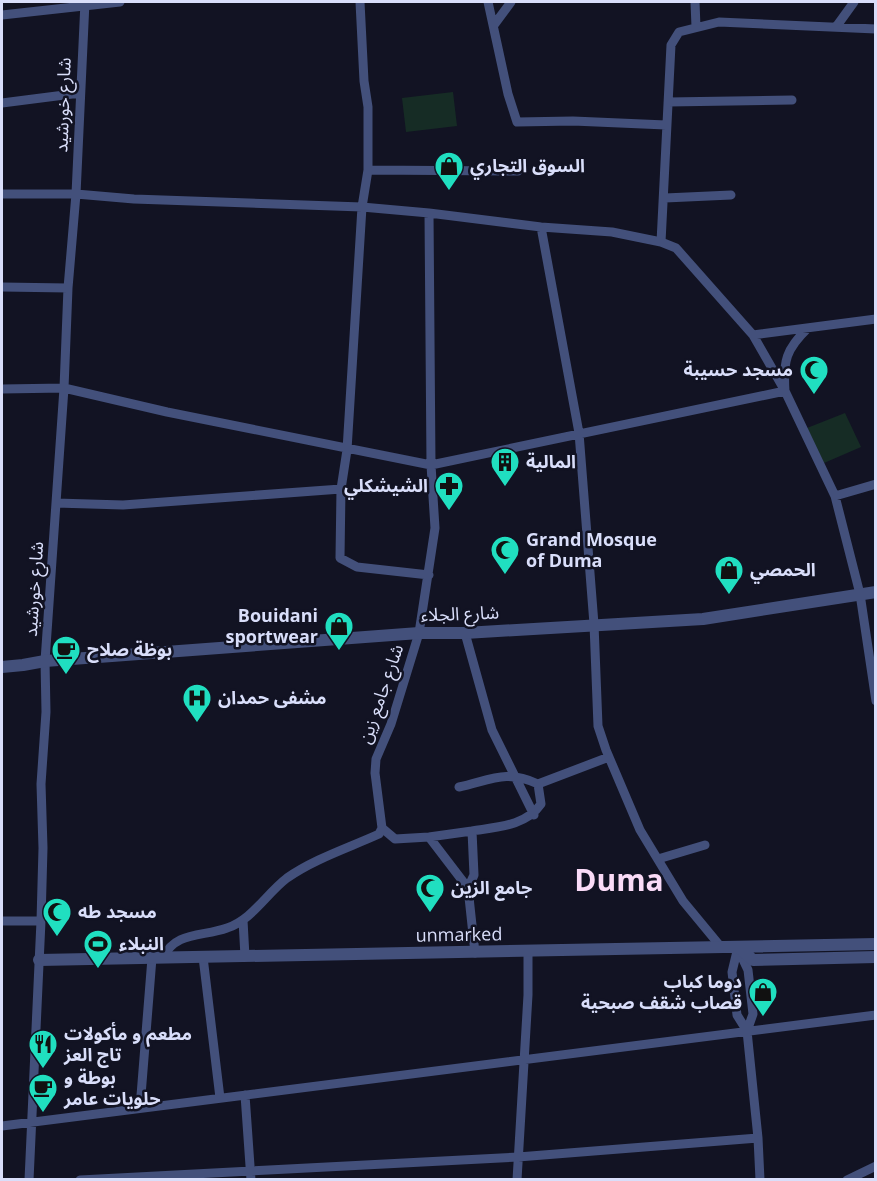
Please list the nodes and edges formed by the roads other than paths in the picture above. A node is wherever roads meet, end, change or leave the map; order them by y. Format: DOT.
graph roads {
  1 [pos="120,2"];
  2 [pos="360,2"];
  3 [pos="488,2"];
  4 [pos="511,2"];
  5 [pos="695,2"];
  6 [pos="854,2"];
  7 [pos="84,4"];
  8 [pos="2,15"];
  9 [pos="494,25"];
  10 [pos="696,27"];
  11 [pos="836,27"];
  12 [pos="876,28"];
  13 [pos="80,93"];
  14 [pos="792,100"];
  15 [pos="668,102"];
  16 [pos="2,103"];
  17 [pos="666,124"];
  18 [pos="368,170"];
  19 [pos="518,171"];
  20 [pos="2,194"];
  21 [pos="76,194"];
  22 [pos="731,195"];
  23 [pos="665,198"];
  24 [pos="362,207"];
  25 [pos="429,213"];
  26 [pos="541,227"];
  27 [pos="661,242"];
  28 [pos="2,287"];
  29 [pos="68,288"];
  30 [pos="876,319"];
  31 [pos="808,328"];
  32 [pos="753,336"];
  33 [pos="64,388"];
  34 [pos="2,389"];
  35 [pos="785,391"];
  36 [pos="579,434"];
  37 [pos="347,450"];
  38 [pos="431,465"];
  39 [pos="876,484"];
  40 [pos="341,489"];
  41 [pos="835,496"];
  42 [pos="56,503"];
  43 [pos="429,574"];
  44 [pos="876,592"];
  45 [pos="860,594"];
  46 [pos="594,624"];
  47 [pos="419,633"];
  48 [pos="465,633"];
  49 [pos="45,660"];
  50 [pos="2,667"];
  51 [pos="876,701"];
  52 [pos="609,758"];
  53 [pos="516,776"];
  54 [pos="538,784"];
  55 [pos="459,788"];
  56 [pos="534,815"];
  57 [pos="382,828"];
  58 [pos="472,831"];
  59 [pos="429,837"];
  60 [pos="705,845"];
  61 [pos="658,860"];
  62 [pos="468,888"];
  63 [pos="243,920"];
  64 [pos="2,921"];
  65 [pos="41,921"];
  66 [pos="876,944"];
  67 [pos="721,947"];
  68 [pos="738,947"];
  69 [pos="528,952"];
  70 [pos="475,953"];
  71 [pos="203,957"];
  72 [pos="244,957"];
  73 [pos="876,957"];
  74 [pos="158,958"];
  75 [pos="39,960"];
  76 [pos="876,1016"];
  77 [pos="747,1031"];
  78 [pos="524,1060"];
  79 [pos="245,1095"];
  80 [pos="220,1098"];
  81 [pos="140,1108"];
  82 [pos="32,1122"];
  83 [pos="2,1126"];
  84 [pos="758,1138"];
  85 [pos="518,1157"];
  86 [pos="876,1166"];
  87 [pos="251,1175"];
  88 [pos="28,1179"];
  89 [pos="80,1179"];
  90 [pos="517,1179"];
  91 [pos="760,1179"];
  92 [pos="847,1179"];
  1 -- 7 [label="street"];
  2 -- 18 [label="street"];
  3 -- 9 [label="street"];
  4 -- 9 [label="street"];
  5 -- 10 [label="street"];
  6 -- 11 [label="street"];
  7 -- 8 [label="street"];
  7 -- 13 [label="street, شارع خورشيد"];
  9 -- 17 [label="street"];
  10 -- 11 [label="street"];
  10 -- 15 [label="street"];
  11 -- 12 [label="street"];
  13 -- 16 [label="street"];
  13 -- 21 [label="street, شارع خورشيد"];
  14 -- 15 [label="street"];
  15 -- 17 [label="street"];
  17 -- 23 [label="street"];
  18 -- 19 [label="street"];
  18 -- 24 [label="street"];
  20 -- 21 [label="street"];
  21 -- 24 [label="street"];
  21 -- 29 [label="street, شارع خورشيد"];
  22 -- 23 [label="street"];
  23 -- 27 [label="street"];
  24 -- 25 [label="street"];
  24 -- 37 [label="street"];
  25 -- 26 [label="street"];
  25 -- 38 [label="street, شارع جامع زين"];
  26 -- 27 [label="street"];
  26 -- 36 [label="street"];
  27 -- 32 [label="street"];
  28 -- 29 [label="street"];
  29 -- 33 [label="street, شارع خورشيد"];
  30 -- 31 [label="street"];
  31 -- 32 [label="street"];
  31 -- 35 [label="street"];
  32 -- 35 [label="street"];
  33 -- 34 [label="street"];
  33 -- 37 [label="street"];
  33 -- 42 [label="street, شارع خورشيد"];
  35 -- 36 [label="street"];
  35 -- 41 [label="street"];
  36 -- 38 [label="street"];
  36 -- 46 [label="street"];
  37 -- 38 [label="street"];
  37 -- 40 [label="street"];
  38 -- 43 [label="street, شارع جامع زين"];
  39 -- 41 [label="street"];
  40 -- 42 [label="street"];
  40 -- 43 [label="street"];
  41 -- 45 [label="street"];
  42 -- 49 [label="street, شارع خورشيد"];
  43 -- 47 [label="street, شارع جامع زين"];
  44 -- 45 [label="street, شارع الجلاء"];
  45 -- 46 [label="street, شارع الجلاء"];
  45 -- 51 [label="street"];
  46 -- 48 [label="street, شارع الجلاء"];
  46 -- 52 [label="street"];
  47 -- 48 [label="street, شارع الجلاء"];
  47 -- 49 [label="street, شارع الجلاء"];
  47 -- 57 [label="street, شارع جامع زين"];
  48 -- 53 [label="street"];
  49 -- 50 [label="street, شارع الجلاء"];
  49 -- 65 [label="street, شارع خورشيد"];
  52 -- 54 [label="street"];
  52 -- 61 [label="street"];
  53 -- 54 [label="street"];
  53 -- 55 [label="street"];
  53 -- 56 [label="street"];
  54 -- 56 [label="street"];
  56 -- 58 [label="street"];
  57 -- 59 [label="street"];
  57 -- 63 [label="street"];
  58 -- 59 [label="street"];
  58 -- 62 [label="street"];
  59 -- 62 [label="street"];
  60 -- 61 [label="street"];
  61 -- 67 [label="street"];
  62 -- 70 [label="street"];
  63 -- 72 [label="street"];
  63 -- 74 [label="street"];
  64 -- 65 [label="street"];
  65 -- 75 [label="street, شارع خورشيد"];
  66 -- 68 [label="street"];
  67 -- 68 [label="street, unmarked"];
  67 -- 69 [label="street, unmarked"];
  68 -- 73 [label="street, unmarked"];
  68 -- 77 [label="street"];
  68 -- 77 [label="street"];
  69 -- 70 [label="street, unmarked"];
  69 -- 78 [label="street"];
  70 -- 72 [label="street, unmarked"];
  71 -- 72 [label="street, unmarked"];
  71 -- 74 [label="street, unmarked"];
  71 -- 80 [label="street"];
  74 -- 75 [label="street, unmarked"];
  74 -- 81 [label="street"];
  75 -- 82 [label="street, شارع خورشيد"];
  76 -- 77 [label="street"];
  77 -- 78 [label="street"];
  77 -- 84 [label="street"];
  78 -- 79 [label="street"];
  78 -- 85 [label="street"];
  79 -- 80 [label="street"];
  79 -- 87 [label="street"];
  80 -- 81 [label="street"];
  81 -- 82 [label="street"];
  82 -- 83 [label="street"];
  82 -- 88 [label="street, شارع خورشيد"];
  84 -- 85 [label="street"];
  84 -- 91 [label="street"];
  85 -- 87 [label="street"];
  85 -- 90 [label="street"];
  86 -- 92 [label="street"];
  87 -- 89 [label="street"];
}
